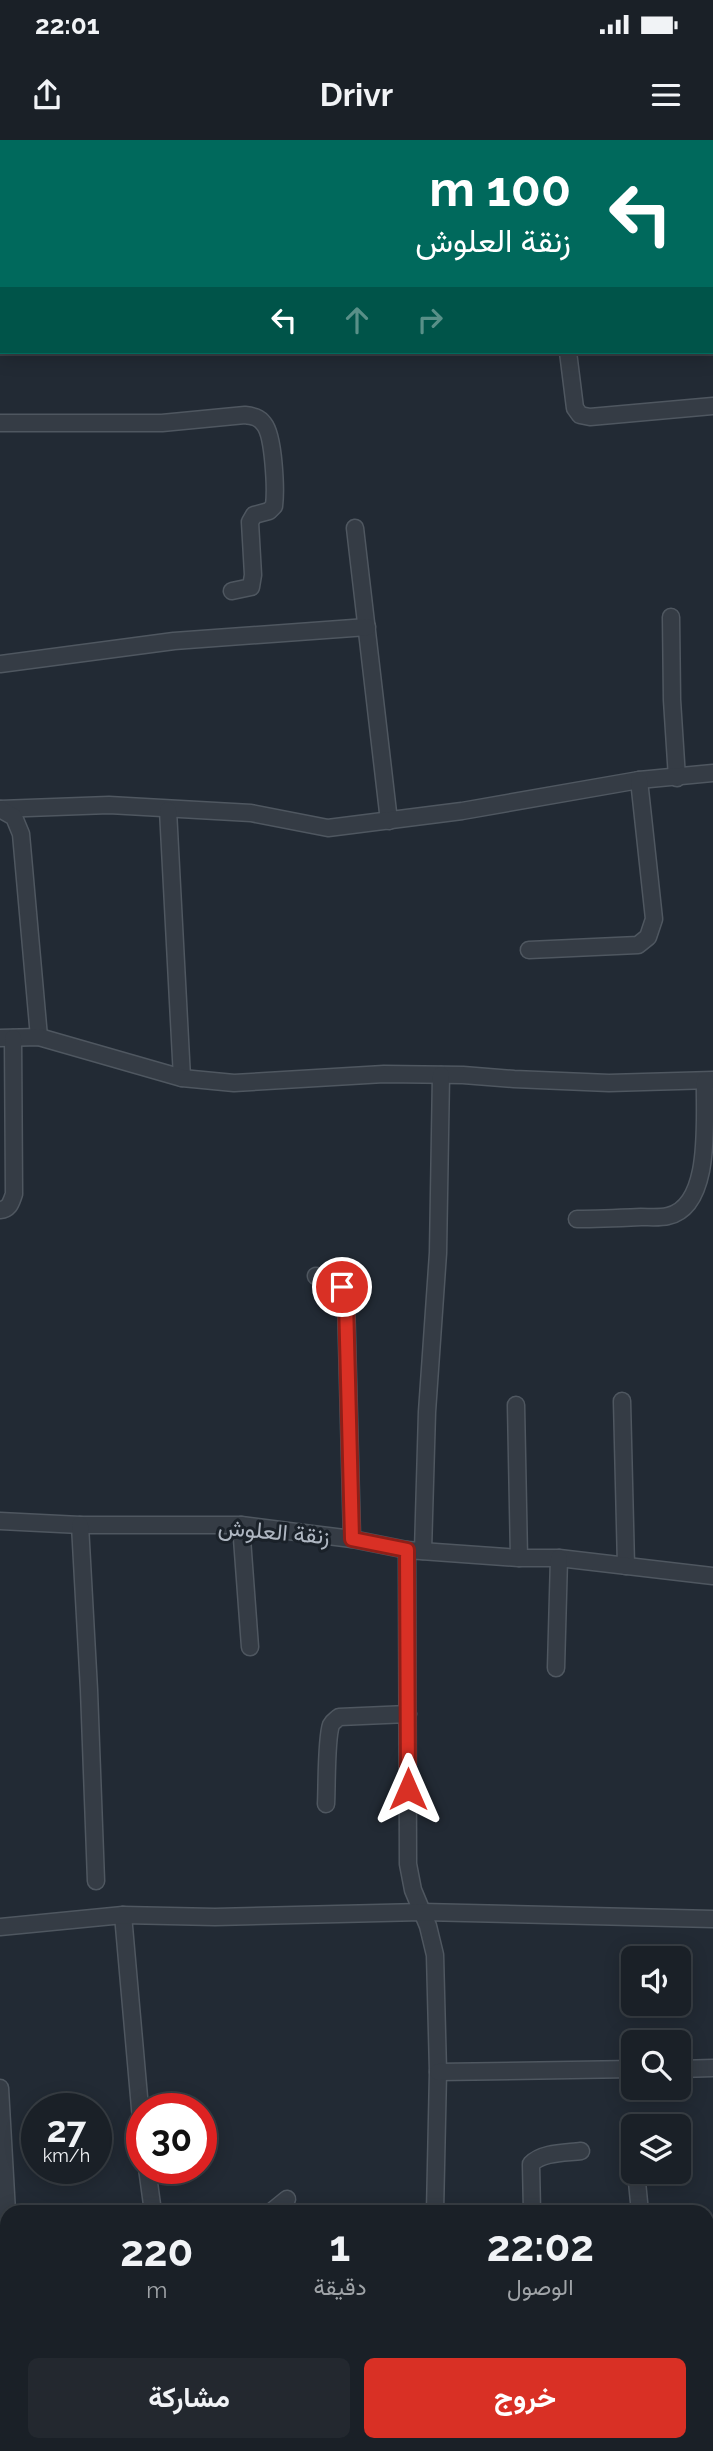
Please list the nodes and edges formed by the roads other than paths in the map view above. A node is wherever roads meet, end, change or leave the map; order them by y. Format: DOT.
graph roads {
  1 [pos="568,354"];
  2 [pos="713,406"];
  3 [pos="0,423"];
  4 [pos="355,528"];
  5 [pos="232,591"];
  6 [pos="671,617"];
  7 [pos="367,627"];
  8 [pos="0,664"];
  9 [pos="713,773"];
  10 [pos="677,778"];
  11 [pos="639,780"];
  12 [pos="0,809"];
  13 [pos="168,810"];
  14 [pos="389,821"];
  15 [pos="529,950"];
  16 [pos="39,1037"];
  17 [pos="6,1038"];
  18 [pos="441,1075"];
  19 [pos="182,1079"];
  20 [pos="709,1081"];
  21 [pos="0,1210"];
  22 [pos="577,1219"];
  23 [pos="316,1276"];
  24 [pos="622,1401"];
  25 [pos="516,1405"];
  26 [pos="0,1521"];
  27 [pos="80,1525"];
  28 [pos="241,1525"];
  29 [pos="352,1539"];
  30 [pos="415,1550"];
  31 [pos="519,1558"];
  32 [pos="559,1558"];
  33 [pos="626,1566"];
  34 [pos="713,1576"];
  35 [pos="250,1647"];
  36 [pos="556,1668"];
  37 [pos="408,1714"];
  38 [pos="326,1804"];
  39 [pos="96,1881"];
  40 [pos="422,1912"];
  41 [pos="123,1915"];
  42 [pos="713,1919"];
  43 [pos="0,1927"];
  44 [pos="691,2068"];
  45 [pos="713,2068"];
  46 [pos="621,2069"];
  47 [pos="438,2072"];
  48 [pos="0,2088"];
  49 [pos="139,2093"];
  50 [pos="581,2151"];
  51 [pos="149,2184"];
  52 [pos="637,2184"];
  53 [pos="287,2199"];
  54 [pos="7,2205"];
  55 [pos="152,2205"];
  56 [pos="280,2205"];
  57 [pos="435,2205"];
  58 [pos="532,2205"];
  59 [pos="639,2205"];
  1 -- 2 [label="street"];
  3 -- 5 [label="street"];
  4 -- 7 [label="street"];
  6 -- 10 [label="street"];
  7 -- 8 [label="street"];
  7 -- 14 [label="street"];
  9 -- 10 [label="street"];
  10 -- 11 [label="street"];
  11 -- 14 [label="street"];
  11 -- 15 [label="street"];
  12 -- 13 [label="street"];
  12 -- 16 [label="street"];
  13 -- 14 [label="street"];
  13 -- 19 [label="street"];
  16 -- 17 [label="street"];
  16 -- 19 [label="street"];
  17 -- 21 [label="street"];
  18 -- 19 [label="street"];
  18 -- 20 [label="street"];
  18 -- 30 [label="street"];
  20 -- 22 [label="street"];
  23 -- 29 [label="street"];
  24 -- 33 [label="street"];
  25 -- 31 [label="street"];
  26 -- 27 [label="street, زنقة العلوش"];
  27 -- 28 [label="street, زنقة العلوش"];
  27 -- 39 [label="street"];
  28 -- 29 [label="street, زنقة العلوش"];
  28 -- 35 [label="street"];
  29 -- 30 [label="street, زنقة العلوش"];
  30 -- 31 [label="street, زنقة العلوش"];
  30 -- 37 [label="street"];
  31 -- 32 [label="street, زنقة العلوش"];
  32 -- 33 [label="street, زنقة العلوش"];
  32 -- 36 [label="street"];
  33 -- 34 [label="street, زنقة العلوش"];
  37 -- 38 [label="street"];
  37 -- 40 [label="street"];
  40 -- 41 [label="street"];
  40 -- 42 [label="street"];
  40 -- 47 [label="street"];
  41 -- 43 [label="street"];
  41 -- 49 [label="street"];
  44 -- 45 [label="street"];
  46 -- 47 [label="street"];
  47 -- 57 [label="street"];
  48 -- 54 [label="street"];
  50 -- 58 [label="street"];
  51 -- 55 [label="street"];
  52 -- 59 [label="street"];
  53 -- 56 [label="street"];
}
